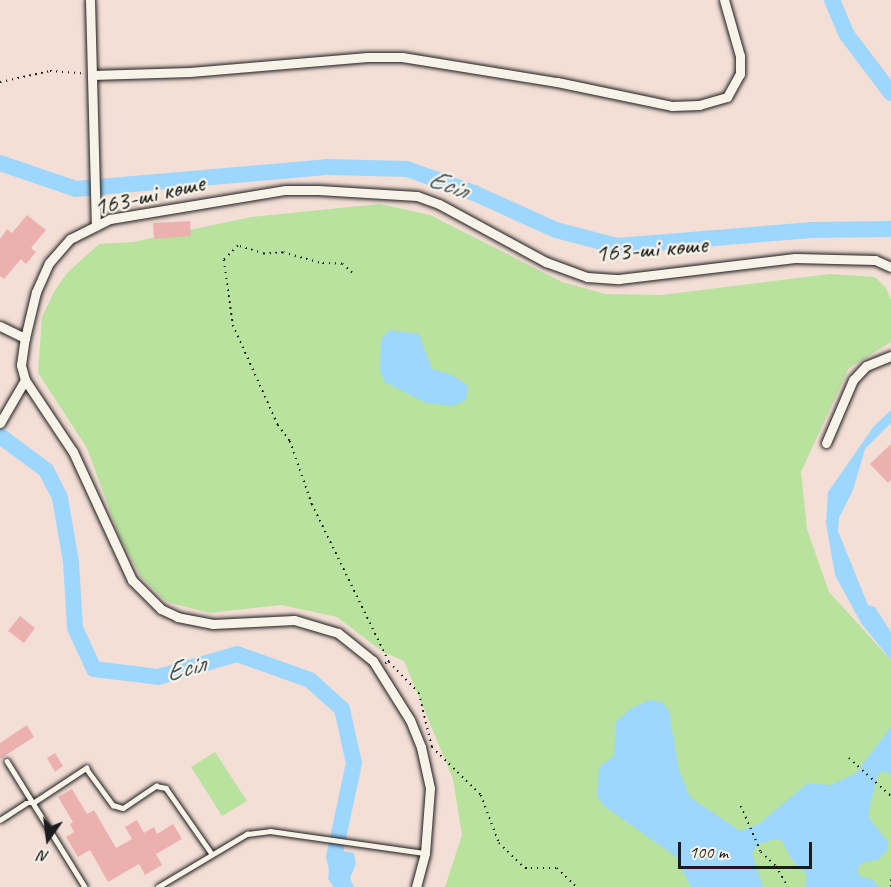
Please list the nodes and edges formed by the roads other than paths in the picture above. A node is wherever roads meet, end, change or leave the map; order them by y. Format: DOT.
graph roads {
  1 [pos="90,0"];
  2 [pos="724,0"];
  3 [pos="92,75"];
  4 [pos="96,226"];
  5 [pos="891,267"];
  6 [pos="0,326"];
  7 [pos="25,338"];
  8 [pos="891,356"];
  9 [pos="25,380"];
  10 [pos="1,421"];
  11 [pos="826,443"];
  12 [pos="7,761"];
  13 [pos="33,803"];
  14 [pos="0,820"];
  15 [pos="425,853"];
  16 [pos="212,854"];
  17 [pos="85,887"];
  18 [pos="158,887"];
  19 [pos="416,887"];
  1 -- 3 [label="street"];
  2 -- 3 [label="street"];
  3 -- 4 [label="street"];
  4 -- 5 [label="street, 163-ші көше"];
  4 -- 7 [label="street, 163-ші көше"];
  6 -- 7 [label="street"];
  7 -- 9 [label="street, 163-ші көше"];
  8 -- 11 [label="street"];
  9 -- 10 [label="street"];
  9 -- 15 [label="street"];
  12 -- 13 [label="lane"];
  13 -- 14 [label="lane"];
  13 -- 16 [label="lane"];
  13 -- 17 [label="lane"];
  15 -- 16 [label="lane"];
  15 -- 19 [label="street"];
  16 -- 18 [label="lane"];
}
